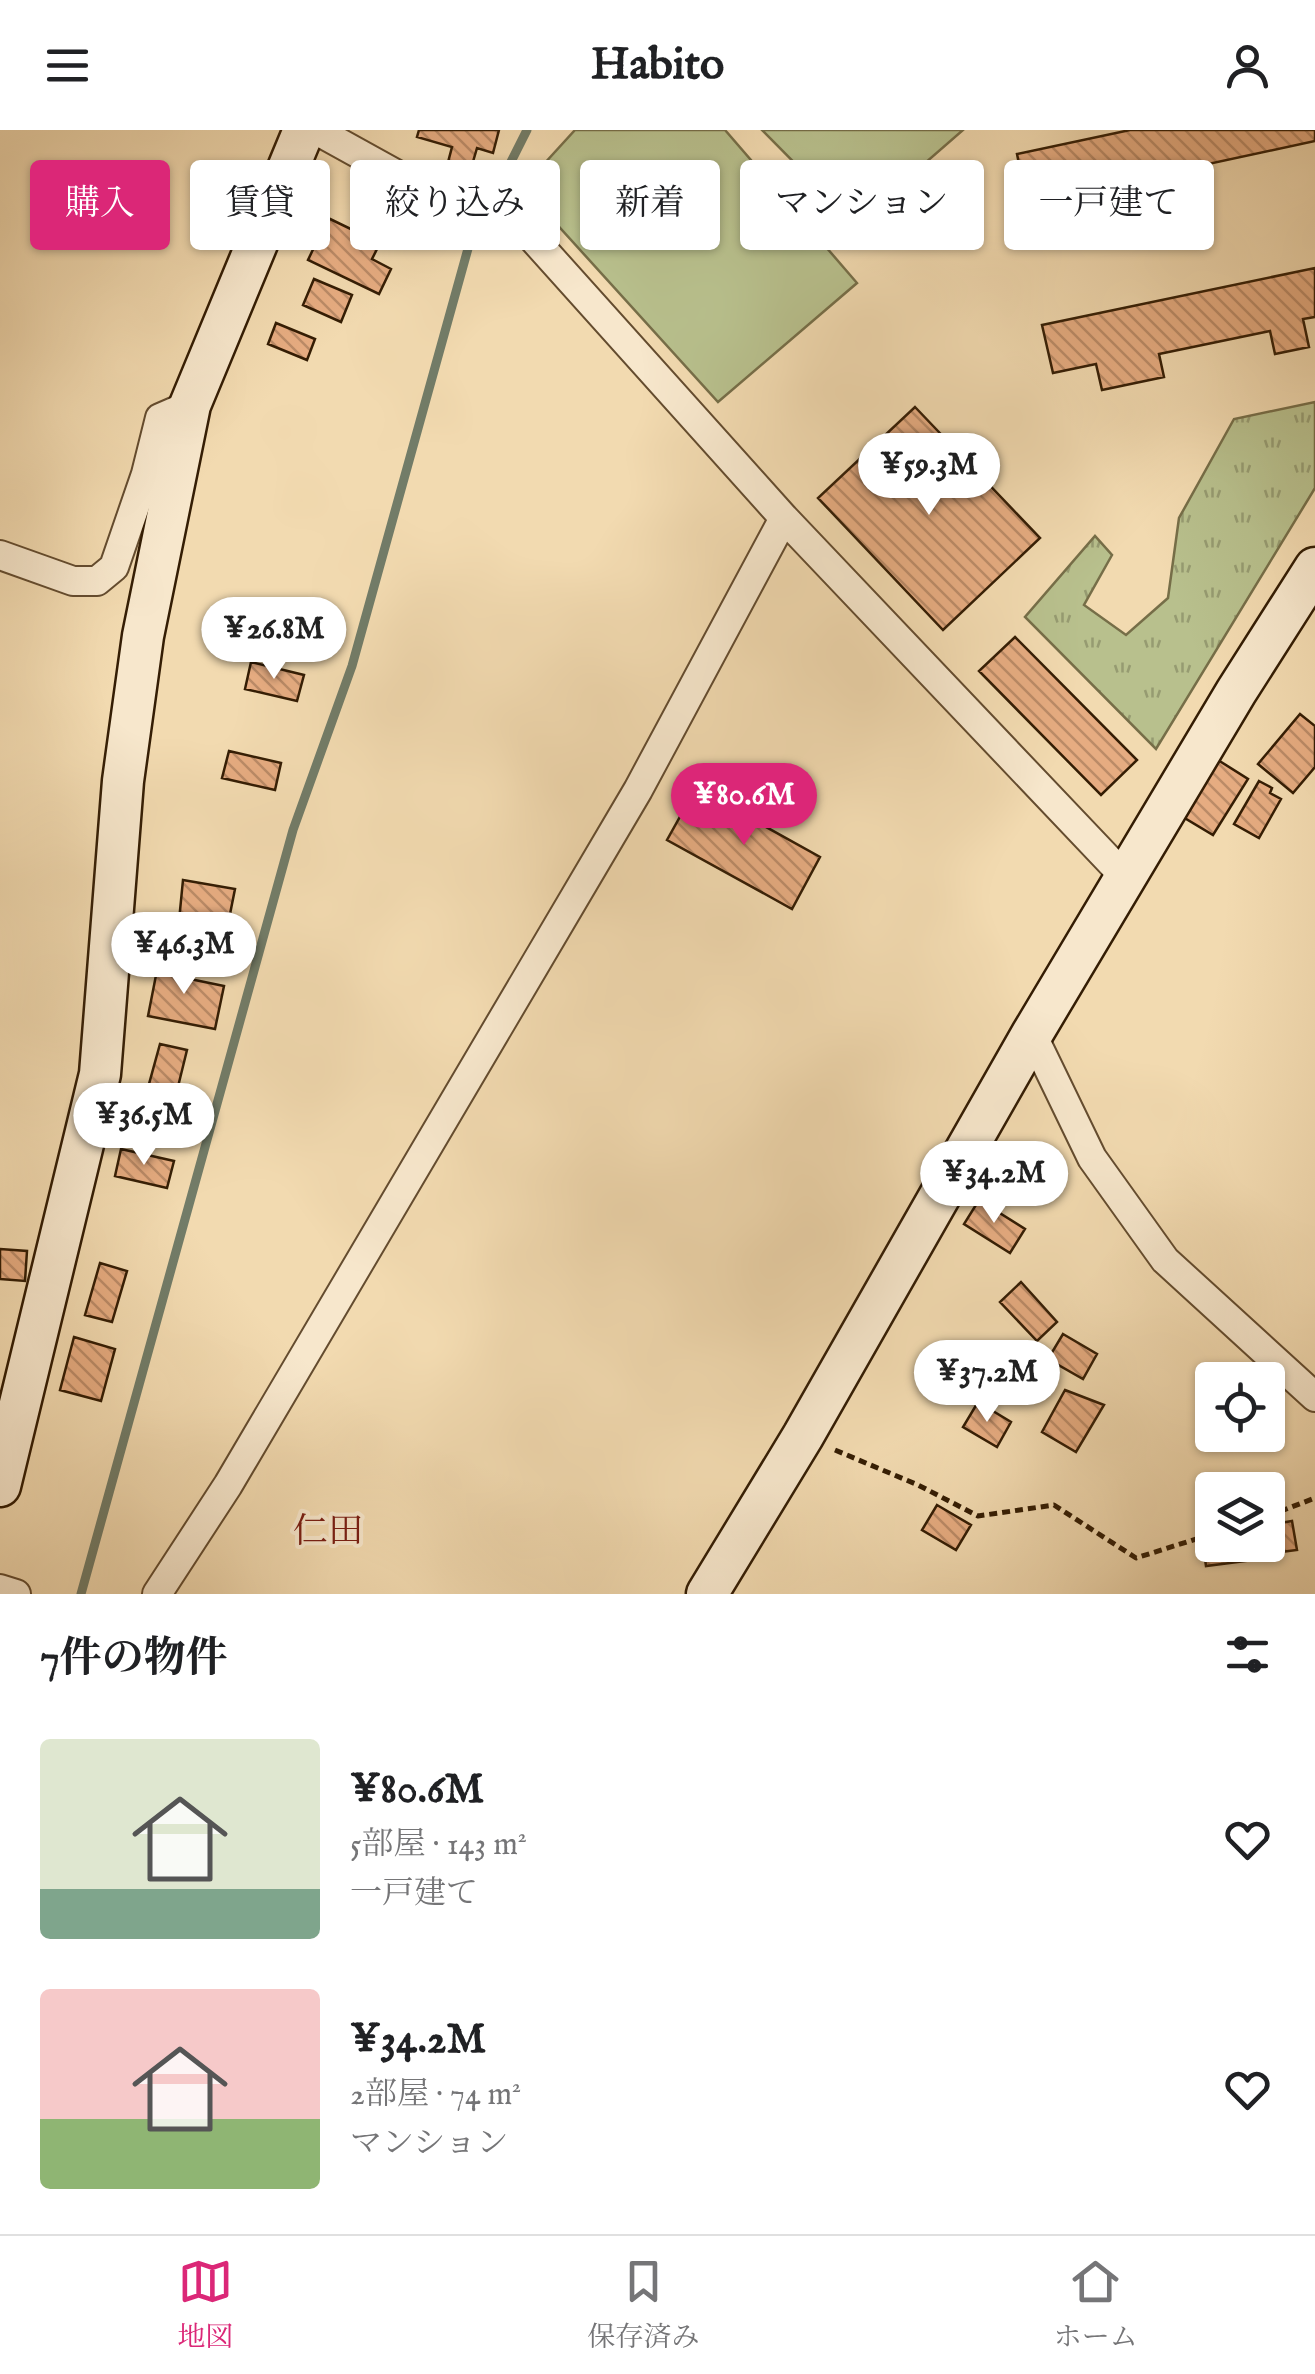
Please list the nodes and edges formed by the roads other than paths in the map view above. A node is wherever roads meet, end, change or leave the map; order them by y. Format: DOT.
graph roads {
  1 [pos="304,130"];
  2 [pos="316,130"];
  3 [pos="190,405"];
  4 [pos="784,518"];
  5 [pos="0,555"];
  6 [pos="1315,568"];
  7 [pos="1126,878"];
  8 [pos="1032,1034"];
  9 [pos="1315,1398"];
  10 [pos="0,1486"];
  11 [pos="0,1589"];
  12 [pos="16,1594"];
  13 [pos="157,1594"];
  14 [pos="707,1594"];
  1 -- 3 [label="street"];
  2 -- 4 [label="street"];
  3 -- 5 [label="street"];
  3 -- 10 [label="street"];
  4 -- 7 [label="street"];
  4 -- 13 [label="street"];
  6 -- 7 [label="street"];
  7 -- 8 [label="street"];
  8 -- 9 [label="street"];
  8 -- 14 [label="street"];
  11 -- 12 [label="street"];
}
